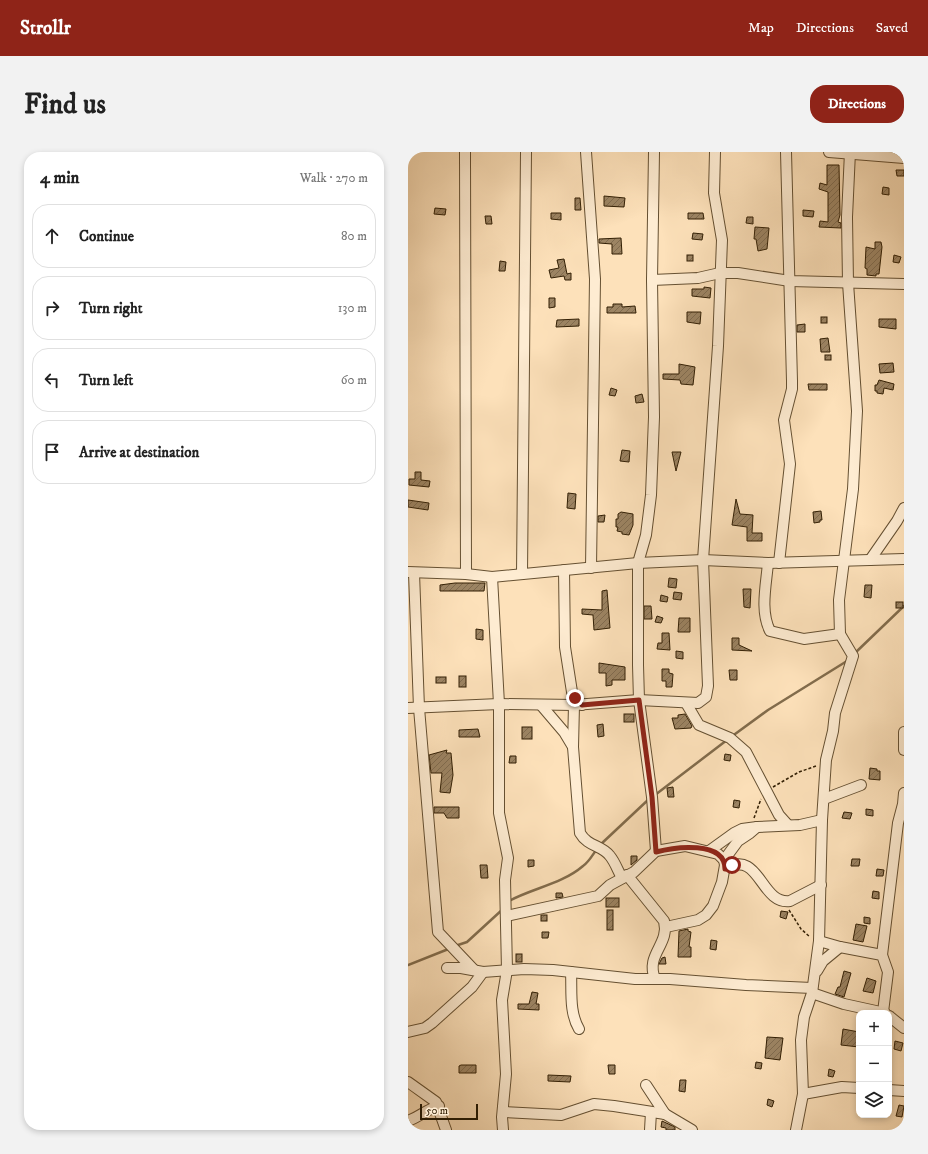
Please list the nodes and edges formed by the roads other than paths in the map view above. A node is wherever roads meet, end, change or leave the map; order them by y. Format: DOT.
graph roads {
  1 [pos="465,152"];
  2 [pos="526,152"];
  3 [pos="586,152"];
  4 [pos="654,152"];
  5 [pos="715,152"];
  6 [pos="786,152"];
  7 [pos="829,152"];
  8 [pos="850,152"];
  9 [pos="904,158"];
  10 [pos="720,273"];
  11 [pos="652,280"];
  12 [pos="790,281"];
  13 [pos="848,283"];
  14 [pos="904,284"];
  15 [pos="904,508"];
  16 [pos="904,559"];
  17 [pos="703,560"];
  18 [pos="870,560"];
  19 [pos="844,561"];
  20 [pos="638,563"];
  21 [pos="768,563"];
  22 [pos="779,563"];
  23 [pos="591,568"];
  24 [pos="564,570"];
  25 [pos="411,572"];
  26 [pos="466,574"];
  27 [pos="522,574"];
  28 [pos="492,577"];
  29 [pos="840,634"];
  30 [pos="639,700"];
  31 [pos="686,703"];
  32 [pos="498,704"];
  33 [pos="541,705"];
  34 [pos="578,705"];
  35 [pos="408,708"];
  36 [pos="419,708"];
  37 [pos="904,732"];
  38 [pos="574,747"];
  39 [pos="904,750"];
  40 [pos="861,785"];
  41 [pos="904,793"];
  42 [pos="824,798"];
  43 [pos="822,820"];
  44 [pos="788,825"];
  45 [pos="754,827"];
  46 [pos="709,851"];
  47 [pos="656,852"];
  48 [pos="724,865"];
  49 [pos="625,877"];
  50 [pos="821,885"];
  51 [pos="506,916"];
  52 [pos="666,927"];
  53 [pos="819,940"];
  54 [pos="840,947"];
  55 [pos="882,955"];
  56 [pos="447,968"];
  57 [pos="507,970"];
  58 [pos="479,971"];
  59 [pos="571,972"];
  60 [pos="814,976"];
  61 [pos="655,979"];
  62 [pos="812,990"];
  63 [pos="894,1019"];
  64 [pos="579,1029"];
  65 [pos="408,1032"];
  66 [pos="408,1082"];
  67 [pos="646,1085"];
  68 [pos="856,1088"];
  69 [pos="892,1090"];
  70 [pos="904,1092"];
  71 [pos="803,1094"];
  72 [pos="439,1106"];
  73 [pos="503,1112"];
  74 [pos="651,1112"];
  75 [pos="665,1114"];
  76 [pos="408,1121"];
  77 [pos="446,1130"];
  78 [pos="503,1130"];
  79 [pos="650,1130"];
  80 [pos="692,1130"];
  81 [pos="796,1130"];
  1 -- 26 [label="street"];
  2 -- 27 [label="street"];
  3 -- 23 [label="street"];
  4 -- 11 [label="street"];
  5 -- 10 [label="street"];
  6 -- 12 [label="street"];
  7 -- 8 [label="street"];
  8 -- 9 [label="street"];
  8 -- 13 [label="street"];
  10 -- 11 [label="street"];
  10 -- 12 [label="street"];
  10 -- 17 [label="street"];
  11 -- 20 [label="street"];
  12 -- 13 [label="street"];
  12 -- 22 [label="street"];
  13 -- 14 [label="street"];
  13 -- 19 [label="street"];
  15 -- 18 [label="street"];
  16 -- 18 [label="street"];
  17 -- 20 [label="street"];
  17 -- 21 [label="street"];
  17 -- 31 [label="street"];
  18 -- 19 [label="street"];
  19 -- 22 [label="street"];
  19 -- 29 [label="street"];
  20 -- 23 [label="street"];
  20 -- 30 [label="street"];
  21 -- 22 [label="street"];
  21 -- 29 [label="street"];
  23 -- 24 [label="street"];
  24 -- 27 [label="street"];
  24 -- 34 [label="street"];
  25 -- 26 [label="street"];
  25 -- 36 [label="street"];
  26 -- 28 [label="street"];
  27 -- 28 [label="street"];
  28 -- 32 [label="street"];
  29 -- 42 [label="street"];
  30 -- 31 [label="street"];
  30 -- 34 [label="street"];
  30 -- 47 [label="street"];
  31 -- 44 [label="street"];
  32 -- 33 [label="street"];
  32 -- 36 [label="street"];
  32 -- 51 [label="street"];
  33 -- 34 [label="street"];
  33 -- 38 [label="street"];
  34 -- 38 [label="street"];
  35 -- 36 [label="street"];
  36 -- 58 [label="street"];
  37 -- 39 [label="street"];
  38 -- 49 [label="street"];
  40 -- 42 [label="street"];
  41 -- 55 [label="street"];
  42 -- 43 [label="street"];
  43 -- 44 [label="street"];
  43 -- 50 [label="street"];
  44 -- 45 [label="street"];
  45 -- 46 [label="street"];
  45 -- 48 [label="street"];
  46 -- 47 [label="street"];
  46 -- 48 [label="street"];
  47 -- 49 [label="street"];
  48 -- 50 [label="street"];
  48 -- 52 [label="street"];
  49 -- 51 [label="street"];
  49 -- 52 [label="street"];
  50 -- 53 [label="street"];
  51 -- 57 [label="street"];
  52 -- 61 [label="street"];
  53 -- 54 [label="street"];
  53 -- 60 [label="street"];
  54 -- 55 [label="street"];
  54 -- 60 [label="street"];
  55 -- 63 [label="street"];
  56 -- 58 [label="street"];
  57 -- 58 [label="street"];
  57 -- 59 [label="street"];
  57 -- 73 [label="street"];
  58 -- 65 [label="street"];
  59 -- 61 [label="street"];
  59 -- 64 [label="street"];
  60 -- 62 [label="street"];
  61 -- 62 [label="street"];
  62 -- 63 [label="street"];
  62 -- 71 [label="street"];
  66 -- 72 [label="street"];
  67 -- 75 [label="street"];
  68 -- 71 [label="street"];
  69 -- 70 [label="street"];
  71 -- 81 [label="street"];
  72 -- 76 [label="street"];
  72 -- 77 [label="street"];
  73 -- 74 [label="street"];
  73 -- 78 [label="street"];
  74 -- 75 [label="street"];
  74 -- 79 [label="street"];
  75 -- 80 [label="street"];
}
